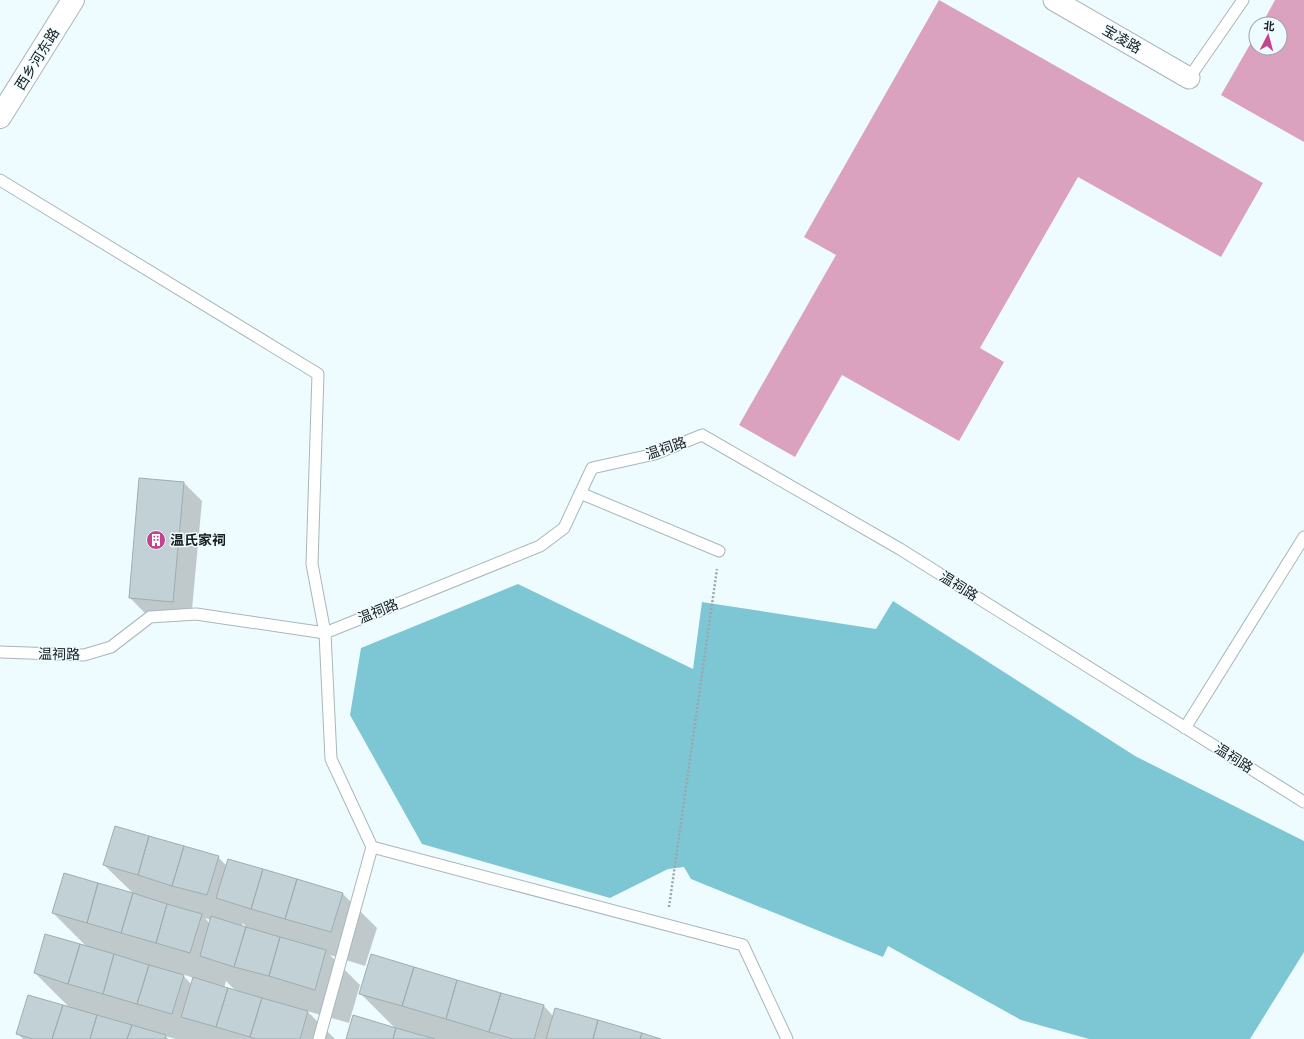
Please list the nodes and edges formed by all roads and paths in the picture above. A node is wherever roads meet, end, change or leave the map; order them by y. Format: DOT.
graph roads {
  1 [pos="74,0"];
  2 [pos="1054,0"];
  3 [pos="1243,0"];
  4 [pos="1189,78"];
  5 [pos="0,117"];
  6 [pos="0,180"];
  7 [pos="580,493"];
  8 [pos="1304,537"];
  9 [pos="719,551"];
  10 [pos="324,633"];
  11 [pos="0,652"];
  12 [pos="1185,728"];
  13 [pos="1304,802"];
  14 [pos="372,847"];
  15 [pos="667,925"];
  16 [pos="319,1039"];
  17 [pos="787,1039"];
  1 -- 5 [label="street, 西乡河东路"];
  2 -- 4 [label="street, 宝凌路"];
  3 -- 4 [label="lane"];
  6 -- 10 [label="lane"];
  7 -- 9 [label="lane"];
  7 -- 10 [label="lane, 温祠路"];
  7 -- 12 [label="lane, 温祠路"];
  8 -- 12 [label="lane"];
  9 -- 15 [label="path"];
  10 -- 11 [label="lane, 温祠路"];
  10 -- 14 [label="lane"];
  12 -- 13 [label="lane, 温祠路"];
  14 -- 15 [label="lane"];
  14 -- 16 [label="lane"];
  15 -- 17 [label="lane"];
}
